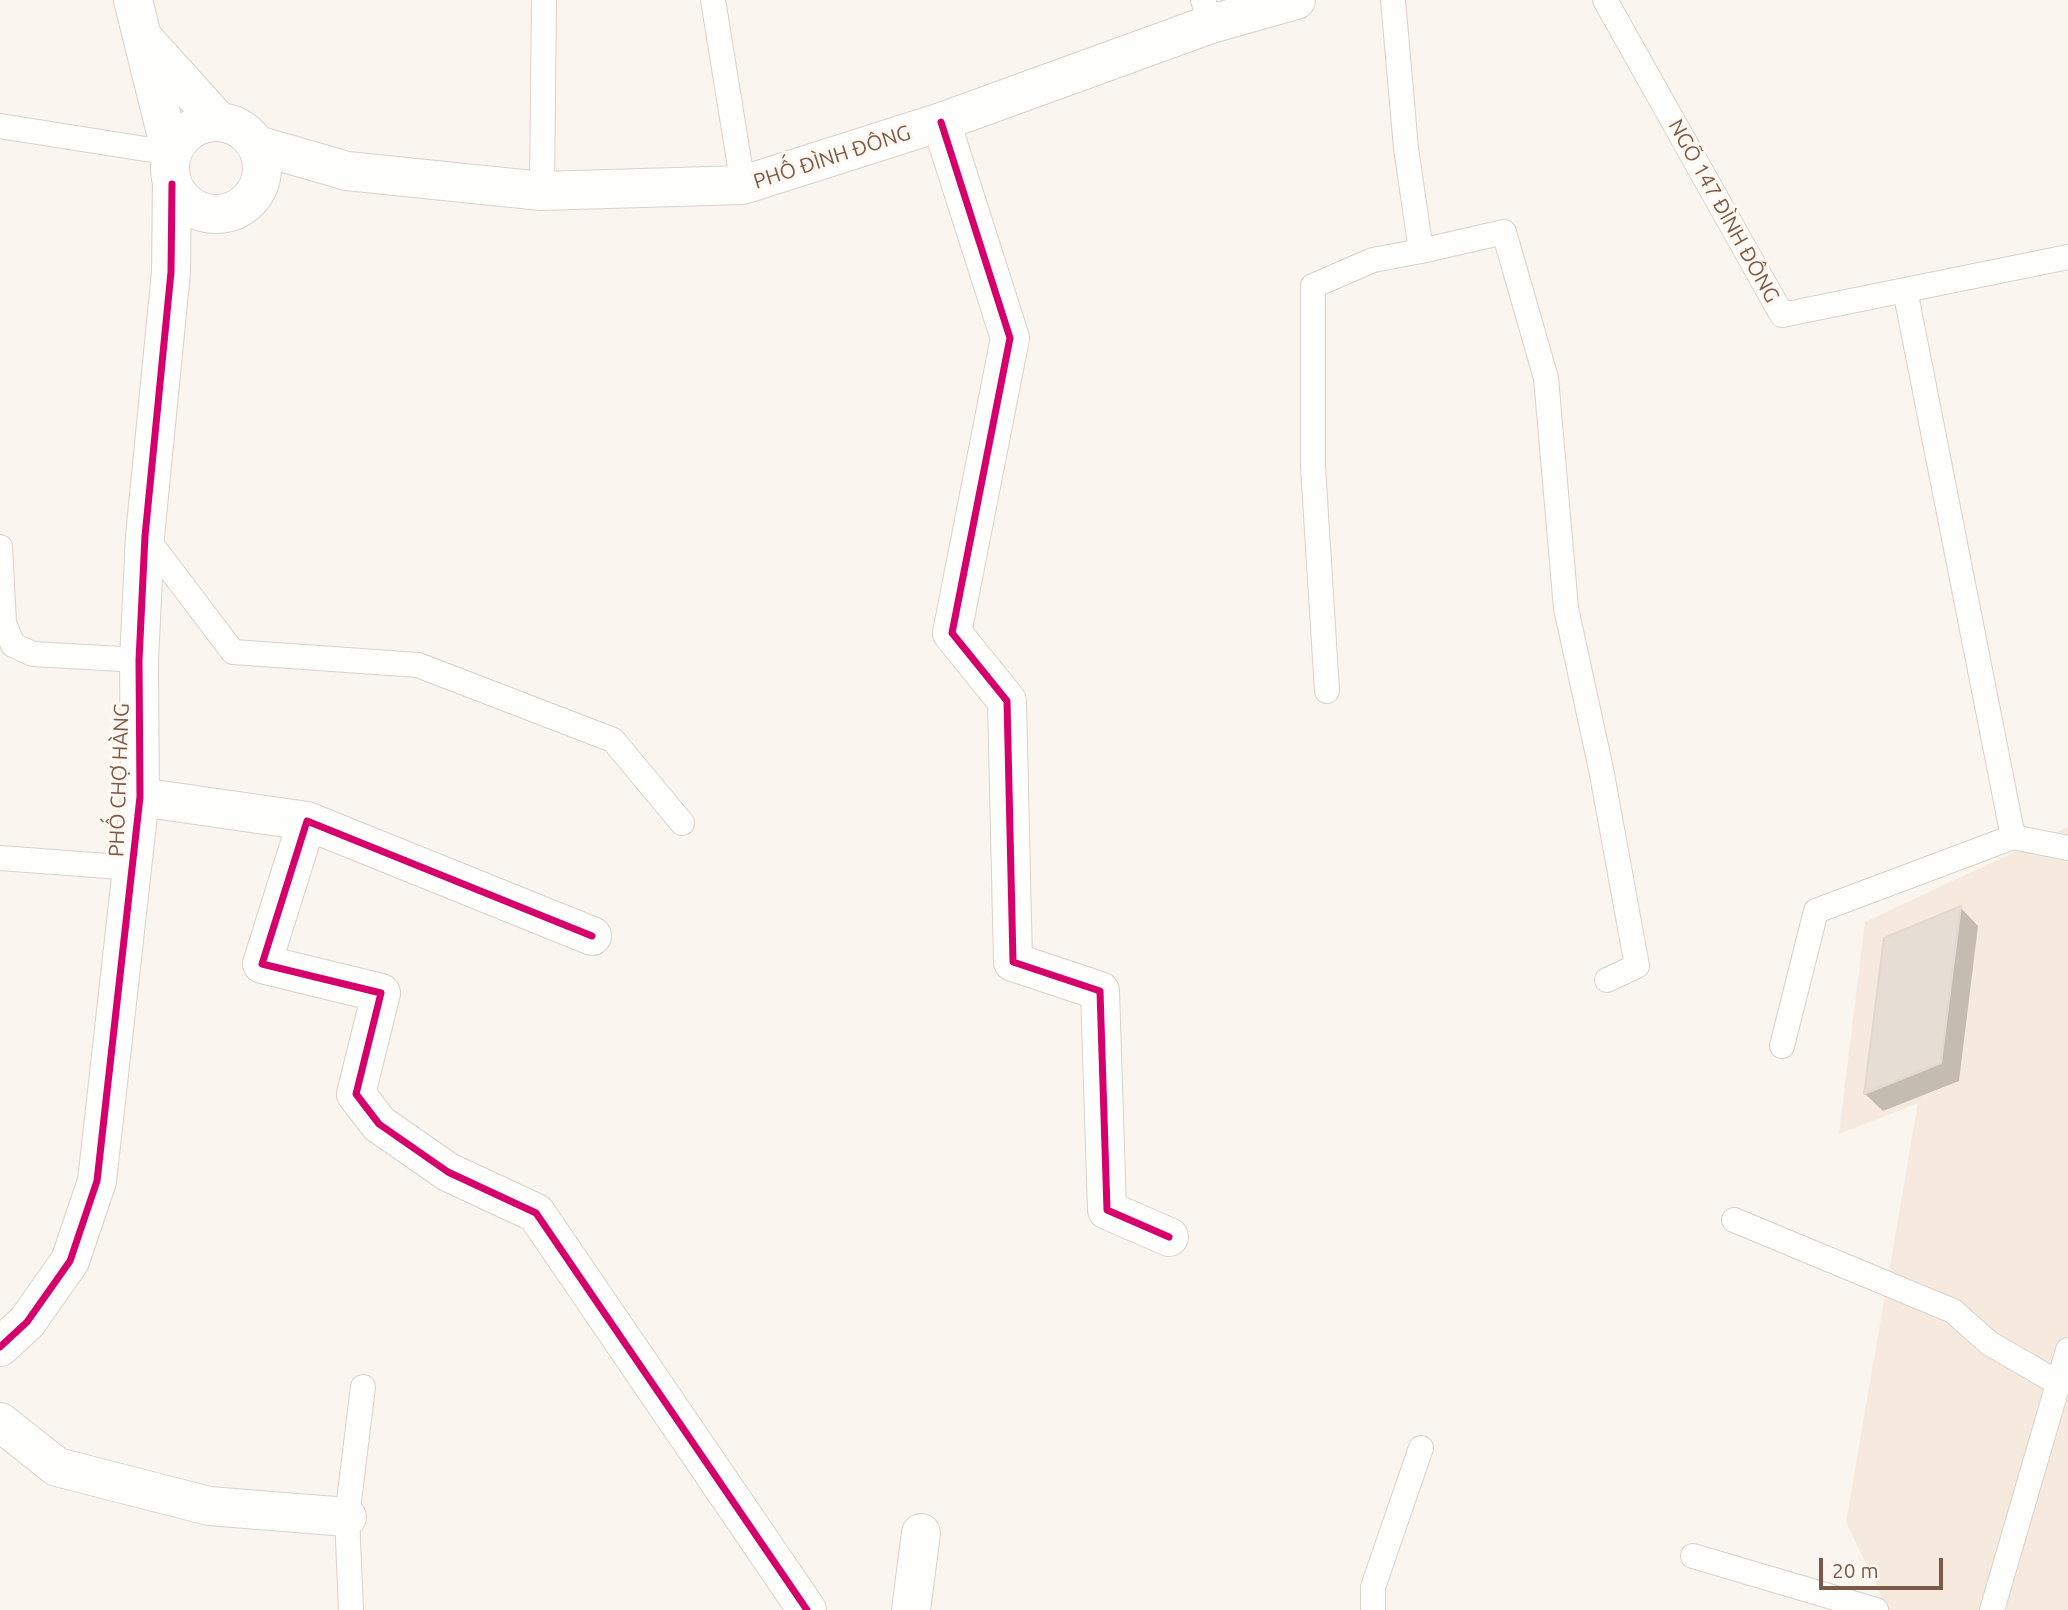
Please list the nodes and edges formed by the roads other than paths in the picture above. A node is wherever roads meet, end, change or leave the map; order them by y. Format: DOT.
graph roads {
  1 [pos="544,0"];
  2 [pos="713,0"];
  3 [pos="1296,0"];
  4 [pos="1393,0"];
  5 [pos="1605,0"];
  6 [pos="1207,12"];
  7 [pos="136,18"];
  8 [pos="219,122"];
  9 [pos="941,122"];
  10 [pos="0,126"];
  11 [pos="257,145"];
  12 [pos="172,169"];
  13 [pos="347,170"];
  14 [pos="743,185"];
  15 [pos="258,189"];
  16 [pos="542,191"];
  17 [pos="206,213"];
  18 [pos="1421,251"];
  19 [pos="2068,257"];
  20 [pos="172,272"];
  21 [pos="1905,290"];
  22 [pos="145,536"];
  23 [pos="0,547"];
  24 [pos="139,660"];
  25 [pos="1327,691"];
  26 [pos="140,797"];
  27 [pos="307,821"];
  28 [pos="681,823"];
  29 [pos="2013,837"];
  30 [pos="2068,848"];
  31 [pos="0,858"];
  32 [pos="134,869"];
  33 [pos="592,936"];
  34 [pos="1607,980"];
  35 [pos="1782,1046"];
  36 [pos="1734,1220"];
  37 [pos="1169,1237"];
  38 [pos="0,1347"];
  39 [pos="2068,1350"];
  40 [pos="2058,1383"];
  41 [pos="363,1388"];
  42 [pos="0,1422"];
  43 [pos="1421,1448"];
  44 [pos="347,1517"];
  45 [pos="921,1533"];
  46 [pos="1693,1556"];
  47 [pos="351,1610"];
  48 [pos="807,1610"];
  49 [pos="911,1610"];
  50 [pos="1373,1610"];
  51 [pos="1876,1610"];
  52 [pos="1992,1610"];
  1 -- 16 [label="lane"];
  2 -- 14 [label="lane"];
  3 -- 6 [label="street, PHỐ ĐÌNH ĐÔNG"];
  4 -- 18 [label="lane"];
  5 -- 21 [label="lane, NGÕ 147 ĐÌNH ĐÔNG"];
  6 -- 9 [label="street, PHỐ ĐÌNH ĐÔNG"];
  7 -- 8 [label="street"];
  7 -- 12 [label="street"];
  8 -- 11 [label="street"];
  8 -- 12 [label="street"];
  9 -- 14 [label="street, PHỐ ĐÌNH ĐÔNG"];
  9 -- 37 [label="street"];
  10 -- 12 [label="lane"];
  11 -- 13 [label="street, PHỐ ĐÌNH ĐÔNG"];
  11 -- 15 [label="street"];
  12 -- 17 [label="street"];
  12 -- 20 [label="street, PHỐ CHỢ HÀNG"];
  13 -- 15 [label="street, PHỐ ĐÌNH ĐÔNG"];
  13 -- 16 [label="street, PHỐ ĐÌNH ĐÔNG"];
  14 -- 16 [label="street, PHỐ ĐÌNH ĐÔNG"];
  15 -- 17 [label="street"];
  17 -- 20 [label="street, PHỐ CHỢ HÀNG"];
  18 -- 25 [label="lane"];
  18 -- 34 [label="lane"];
  19 -- 21 [label="lane, NGÕ 147 ĐÌNH ĐÔNG"];
  20 -- 22 [label="street, PHỐ CHỢ HÀNG"];
  21 -- 29 [label="lane"];
  22 -- 24 [label="street, PHỐ CHỢ HÀNG"];
  22 -- 28 [label="lane"];
  23 -- 24 [label="lane"];
  24 -- 26 [label="street, PHỐ CHỢ HÀNG"];
  26 -- 27 [label="street"];
  26 -- 32 [label="street, PHỐ CHỢ HÀNG"];
  27 -- 33 [label="street"];
  27 -- 48 [label="street"];
  29 -- 30 [label="lane"];
  29 -- 35 [label="lane"];
  31 -- 32 [label="lane"];
  32 -- 38 [label="street, PHỐ CHỢ HÀNG"];
  36 -- 40 [label="lane"];
  39 -- 40 [label="lane"];
  40 -- 52 [label="lane"];
  41 -- 44 [label="lane"];
  42 -- 44 [label="street"];
  43 -- 50 [label="lane"];
  44 -- 47 [label="lane"];
  45 -- 49 [label="street"];
  46 -- 51 [label="lane"];
}
